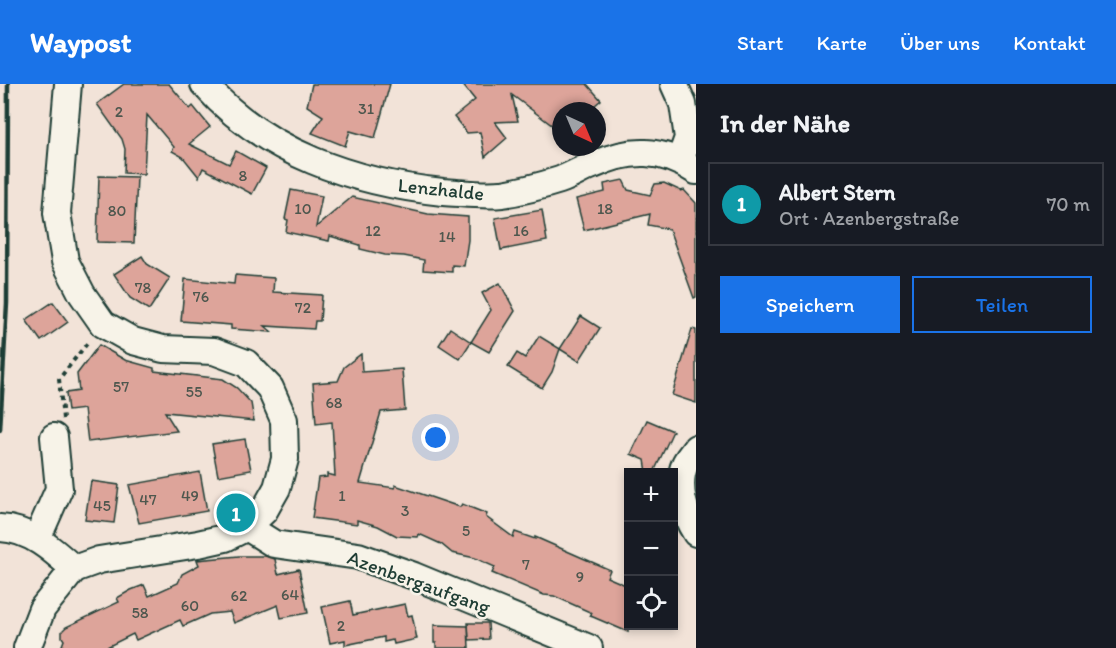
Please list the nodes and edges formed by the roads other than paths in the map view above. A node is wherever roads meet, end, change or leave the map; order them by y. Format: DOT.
graph roads {
  1 [pos="68,84"];
  2 [pos="204,84"];
  3 [pos="674,84"];
  4 [pos="688,166"];
  5 [pos="54,437"];
  6 [pos="696,448"];
  7 [pos="247,527"];
  8 [pos="0,528"];
  9 [pos="696,533"];
  10 [pos="37,538"];
  11 [pos="74,569"];
  12 [pos="27,648"];
  13 [pos="589,648"];
  1 -- 7 [label="street"];
  2 -- 4 [label="street, Lenzhalde"];
  3 -- 4 [label="street"];
  5 -- 10 [label="street"];
  6 -- 9 [label="street"];
  7 -- 11 [label="street"];
  7 -- 13 [label="street, Azenbergaufgang"];
  8 -- 10 [label="street"];
  10 -- 11 [label="street"];
  11 -- 12 [label="street"];
}
